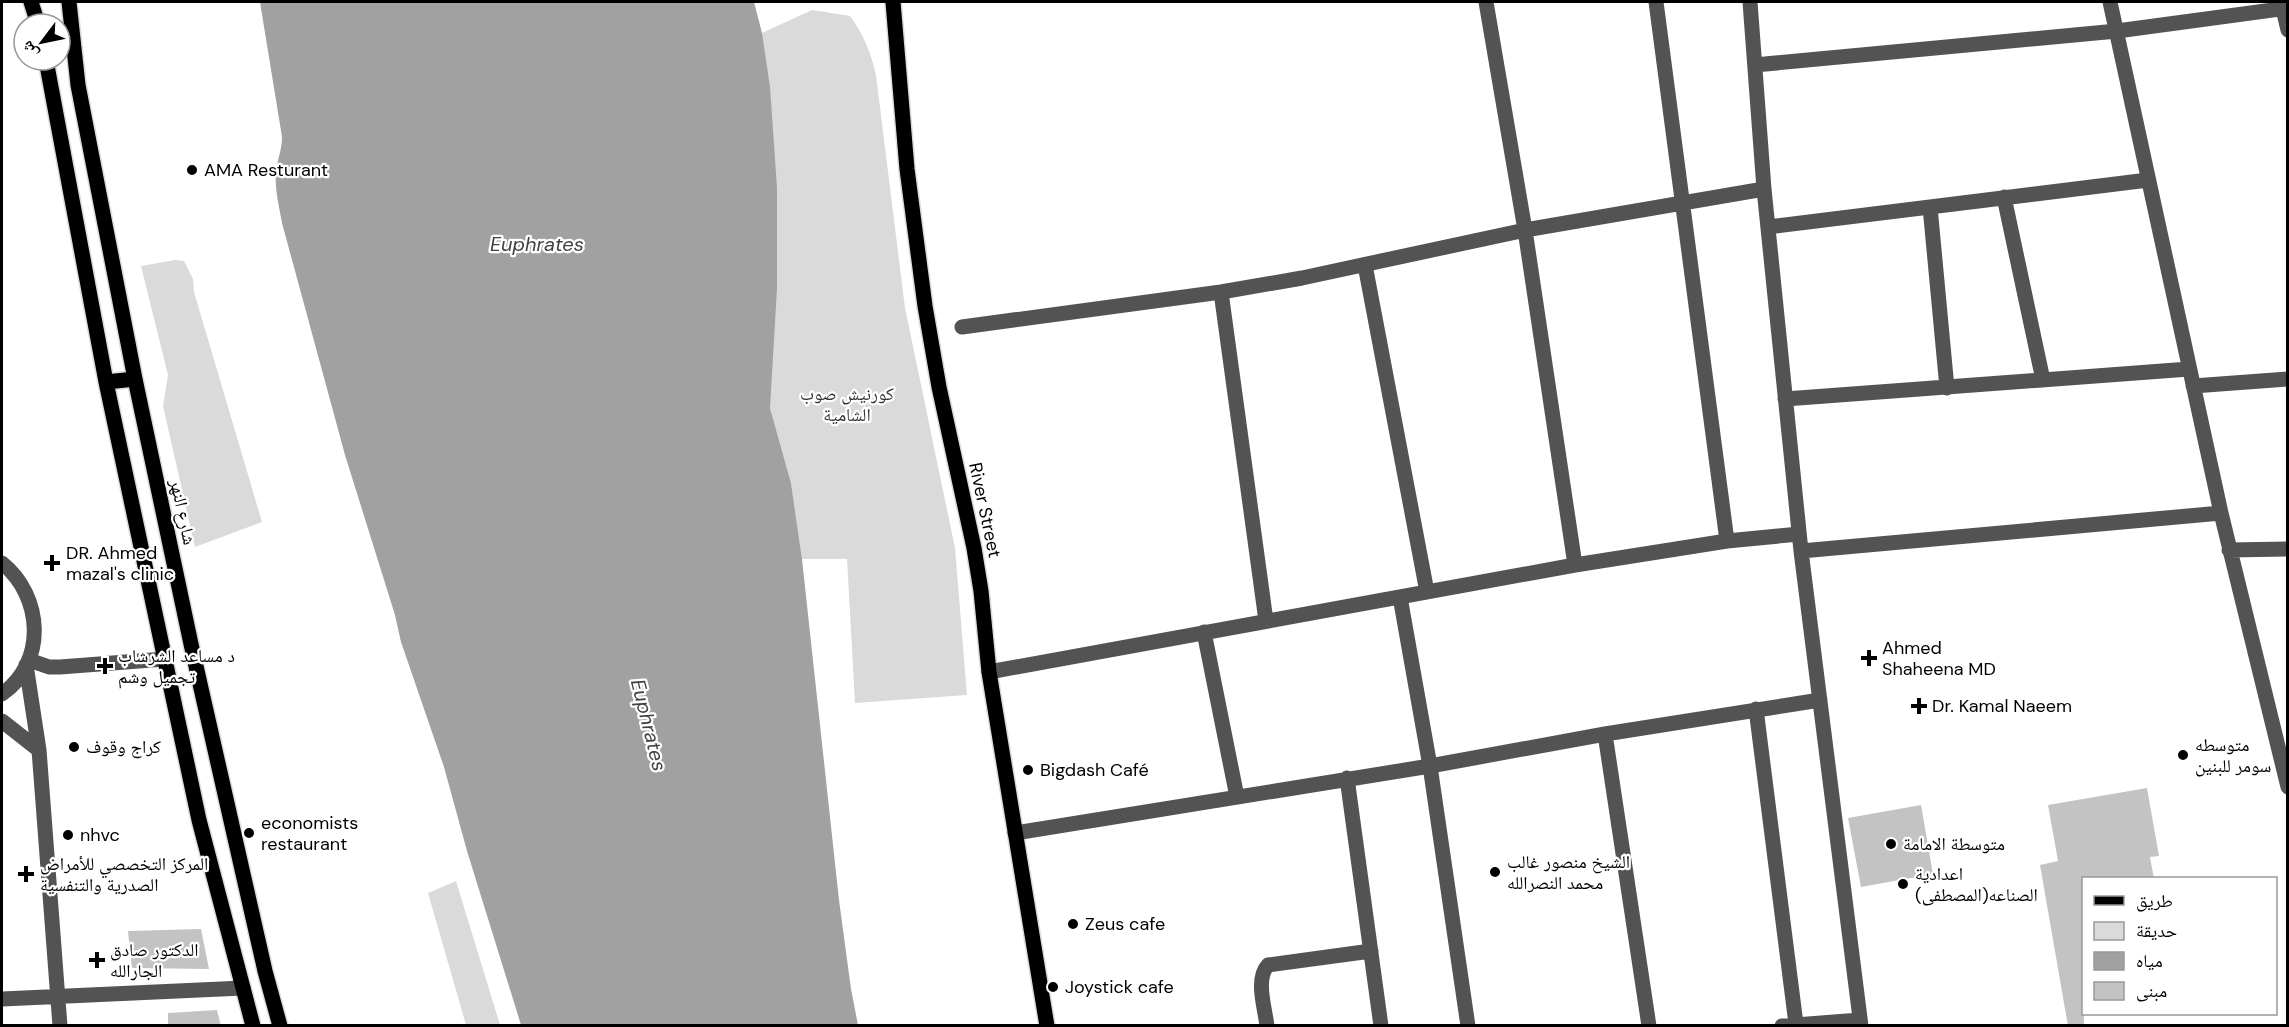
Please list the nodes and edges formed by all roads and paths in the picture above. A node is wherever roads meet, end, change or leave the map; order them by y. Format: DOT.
graph roads {
  1 [pos="69,2"];
  2 [pos="893,2"];
  3 [pos="1486,2"];
  4 [pos="1656,2"];
  5 [pos="1750,2"];
  6 [pos="2110,2"];
  7 [pos="2285,8"];
  8 [pos="2288,30"];
  9 [pos="2116,31"];
  10 [pos="1755,65"];
  11 [pos="48,72"];
  12 [pos="2148,180"];
  13 [pos="1764,189"];
  14 [pos="2004,197"];
  15 [pos="1683,203"];
  16 [pos="1930,207"];
  17 [pos="1768,227"];
  18 [pos="1525,230"];
  19 [pos="1365,265"];
  20 [pos="1221,292"];
  21 [pos="962,327"];
  22 [pos="2189,369"];
  23 [pos="135,379"];
  24 [pos="2288,379"];
  25 [pos="2043,380"];
  26 [pos="105,382"];
  27 [pos="2193,386"];
  28 [pos="1947,388"];
  29 [pos="1785,399"];
  30 [pos="2221,513"];
  31 [pos="1799,534"];
  32 [pos="1727,541"];
  33 [pos="2288,549"];
  34 [pos="2229,550"];
  35 [pos="1801,551"];
  36 [pos="2,563"];
  37 [pos="1575,565"];
  38 [pos="1427,592"];
  39 [pos="1400,597"];
  40 [pos="1266,621"];
  41 [pos="1204,632"];
  42 [pos="165,659"];
  43 [pos="28,662"];
  44 [pos="989,672"];
  45 [pos="2,694"];
  46 [pos="1820,700"];
  47 [pos="1756,709"];
  48 [pos="2,721"];
  49 [pos="1605,734"];
  50 [pos="39,750"];
  51 [pos="1430,766"];
  52 [pos="1347,778"];
  53 [pos="2288,787"];
  54 [pos="1237,797"];
  55 [pos="1015,833"];
  56 [pos="1371,951"];
  57 [pos="243,988"];
  58 [pos="58,997"];
  59 [pos="2,999"];
  60 [pos="1860,1023"];
  61 [pos="1789,1025"];
  62 [pos="60,1026"];
  63 [pos="253,1026"];
  64 [pos="280,1026"];
  65 [pos="1047,1026"];
  66 [pos="1267,1026"];
  67 [pos="1381,1026"];
  68 [pos="1468,1026"];
  69 [pos="1649,1026"];
  1 -- 23 [label="main road, شارع النهر"];
  2 -- 44 [label="main road, River Street"];
  3 -- 18 [label="street"];
  4 -- 15 [label="street"];
  5 -- 10 [label="street"];
  6 -- 9 [label="street"];
  7 -- 8 [label="street"];
  7 -- 9 [label="street"];
  9 -- 10 [label="street"];
  9 -- 12 [label="street"];
  10 -- 13 [label="street"];
  11 -- 26 [label="main road"];
  12 -- 14 [label="street"];
  12 -- 22 [label="street"];
  13 -- 15 [label="street"];
  13 -- 17 [label="street"];
  14 -- 16 [label="street"];
  14 -- 25 [label="street"];
  15 -- 18 [label="street"];
  15 -- 32 [label="street"];
  16 -- 17 [label="street"];
  16 -- 28 [label="street"];
  17 -- 29 [label="street"];
  18 -- 19 [label="street"];
  18 -- 37 [label="street"];
  19 -- 20 [label="street"];
  19 -- 38 [label="street"];
  20 -- 21 [label="street"];
  20 -- 40 [label="street"];
  22 -- 25 [label="street"];
  22 -- 27 [label="street"];
  23 -- 26 [label="main road"];
  23 -- 64 [label="main road, شارع النهر"];
  24 -- 27 [label="street"];
  25 -- 28 [label="street"];
  26 -- 42 [label="main road"];
  27 -- 30 [label="street"];
  28 -- 29 [label="street"];
  29 -- 31 [label="street"];
  30 -- 34 [label="street"];
  30 -- 35 [label="street"];
  31 -- 32 [label="street"];
  31 -- 35 [label="street"];
  32 -- 37 [label="street"];
  33 -- 34 [label="street"];
  34 -- 53 [label="street"];
  35 -- 46 [label="street"];
  36 -- 43 [label="street"];
  37 -- 38 [label="street"];
  38 -- 39 [label="street"];
  39 -- 40 [label="street"];
  39 -- 51 [label="street"];
  40 -- 41 [label="street"];
  41 -- 44 [label="street"];
  41 -- 54 [label="street"];
  42 -- 43 [label="street"];
  42 -- 57 [label="main road"];
  43 -- 45 [label="street"];
  43 -- 50 [label="street"];
  44 -- 55 [label="main road, River Street"];
  46 -- 47 [label="street"];
  46 -- 60 [label="street"];
  47 -- 49 [label="street"];
  47 -- 61 [label="street"];
  48 -- 50 [label="street"];
  49 -- 51 [label="street"];
  49 -- 69 [label="street"];
  50 -- 58 [label="street"];
  51 -- 52 [label="street"];
  51 -- 68 [label="street"];
  52 -- 54 [label="street"];
  52 -- 56 [label="street"];
  54 -- 55 [label="street"];
  55 -- 65 [label="main road, River Street"];
  56 -- 66 [label="street"];
  56 -- 67 [label="street"];
  57 -- 58 [label="street"];
  57 -- 63 [label="main road"];
  58 -- 59 [label="street"];
  58 -- 62 [label="street"];
  60 -- 61 [label="street"];
}
